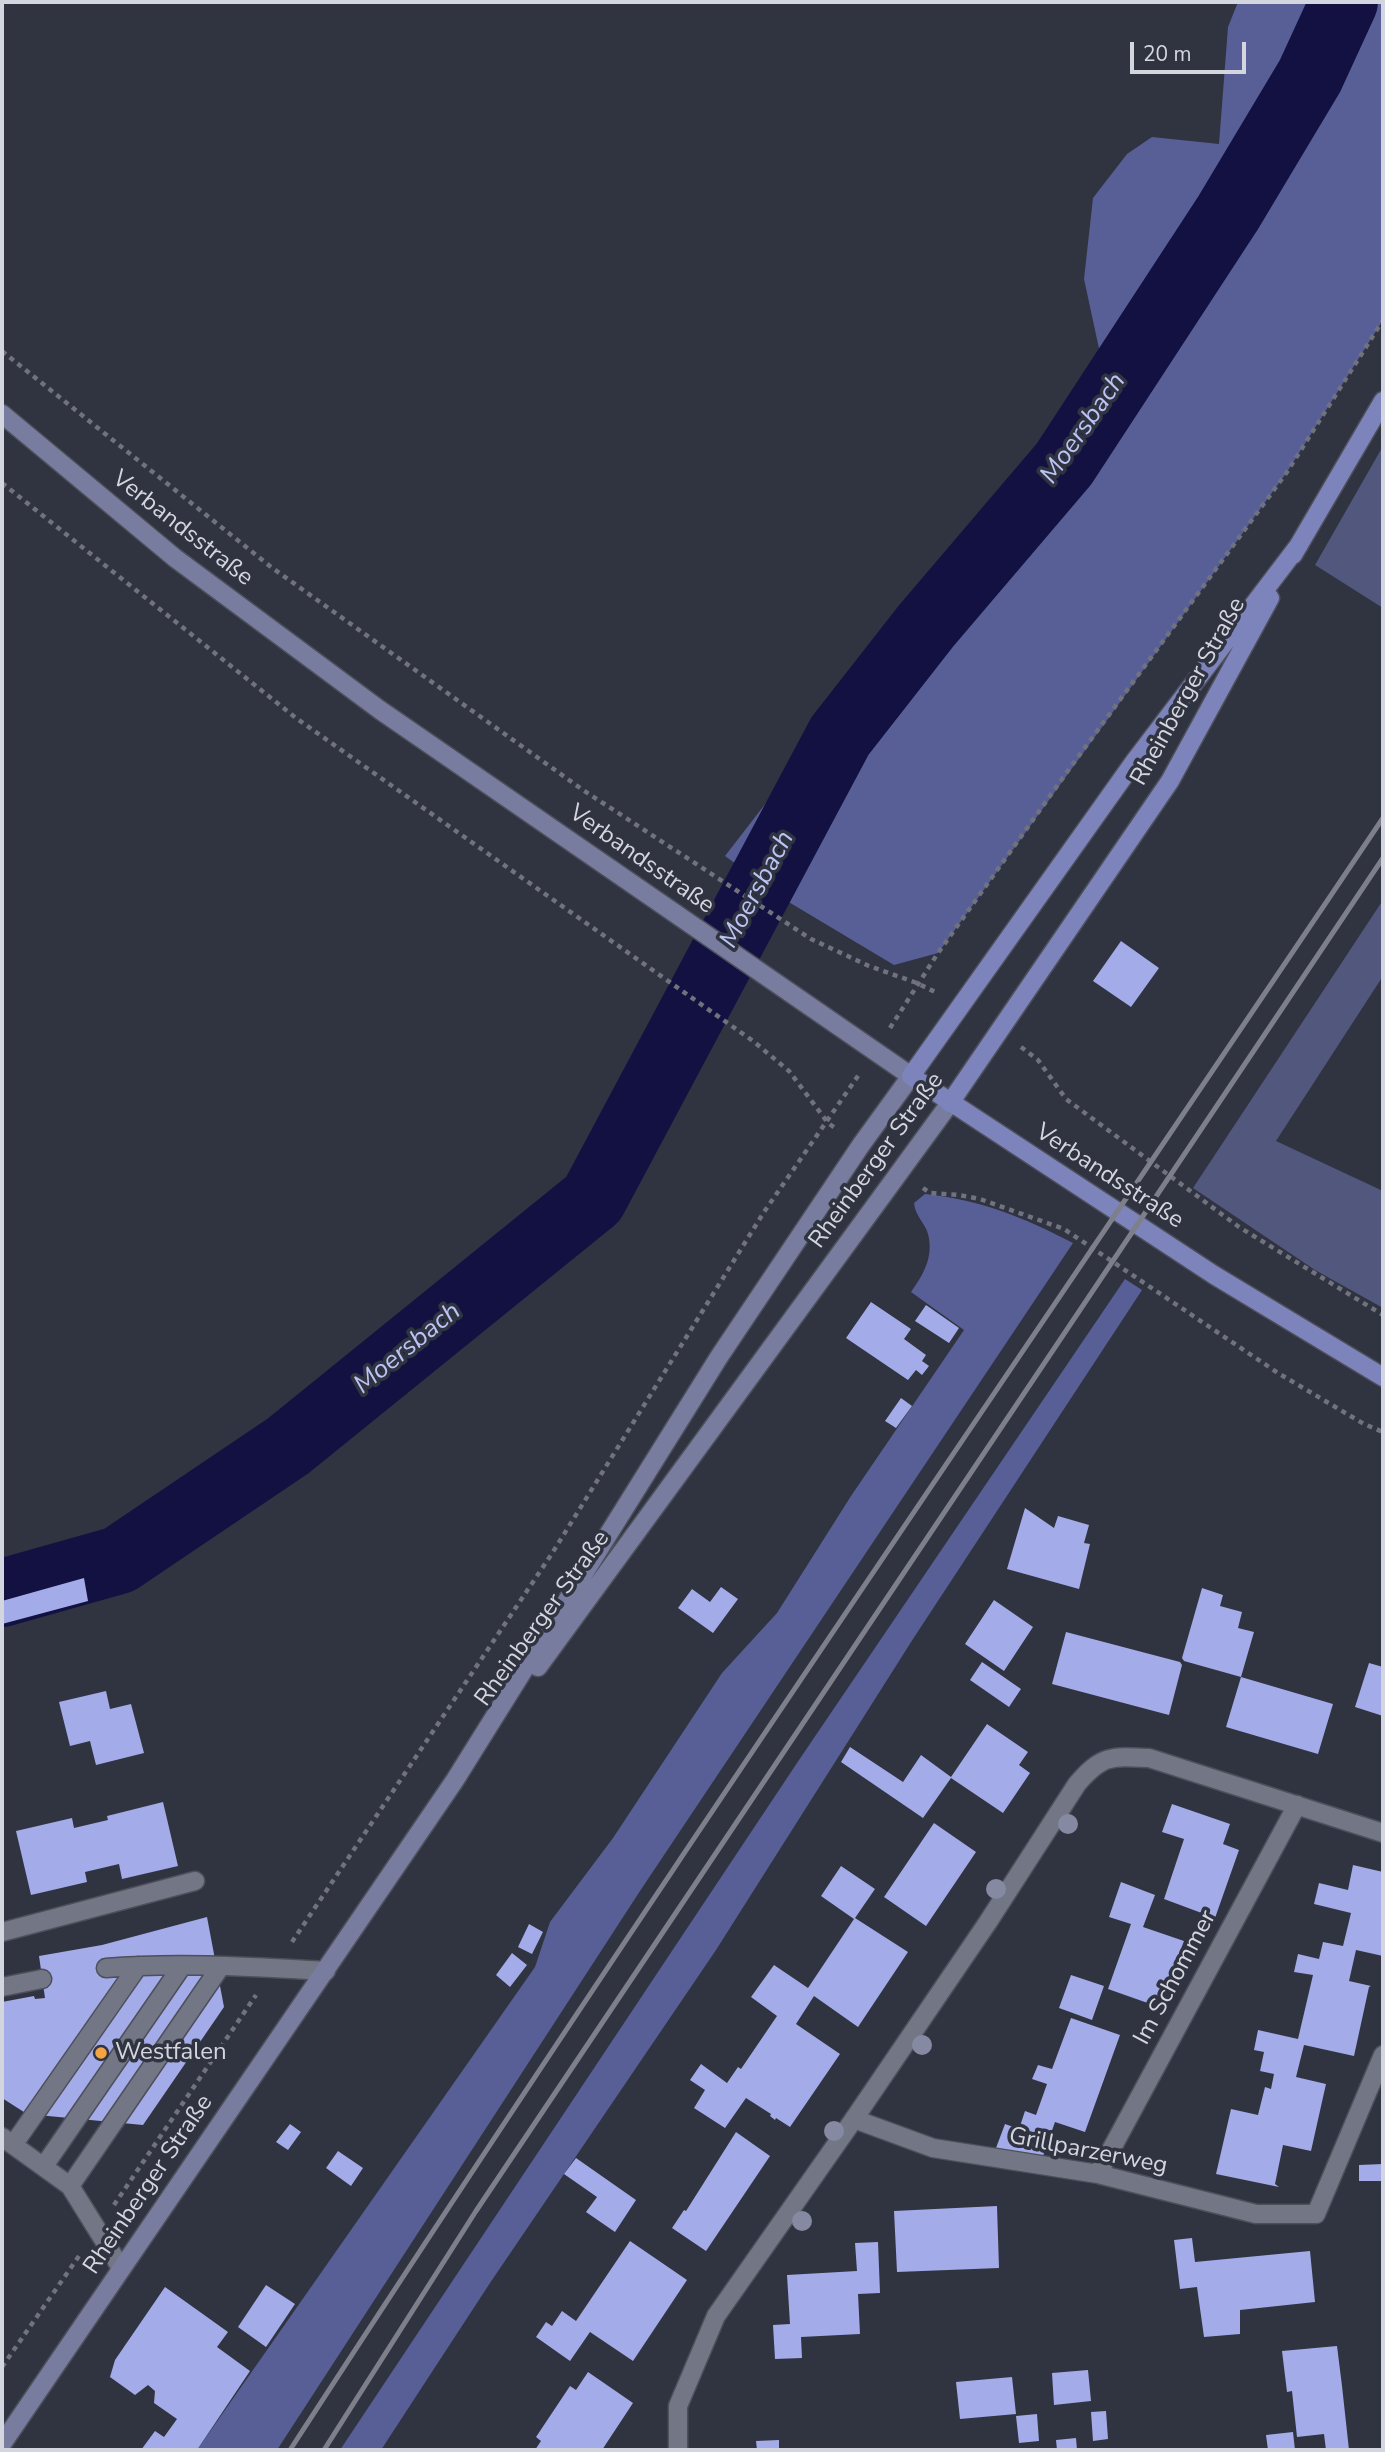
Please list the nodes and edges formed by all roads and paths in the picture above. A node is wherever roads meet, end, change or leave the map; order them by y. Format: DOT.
graph roads {
  1 [pos="1383,320"];
  2 [pos="2,351"];
  3 [pos="1383,401"];
  4 [pos="2,414"];
  5 [pos="2,483"];
  6 [pos="1299,545"];
  7 [pos="917,983"];
  8 [pos="961,1007"];
  9 [pos="1000,1032"];
  10 [pos="911,1076"];
  11 [pos="950,1103"];
  12 [pos="828,1123"];
  13 [pos="861,1145"];
  14 [pos="901,1173"];
  15 [pos="1383,1315"];
  16 [pos="1383,1377"];
  17 [pos="1383,1432"];
  18 [pos="455,1780"];
  19 [pos="1297,1805"];
  20 [pos="1383,1833"];
  21 [pos="195,1881"];
  22 [pos="2,1932"];
  23 [pos="138,1966"];
  24 [pos="182,1966"];
  25 [pos="221,1966"];
  26 [pos="106,1968"];
  27 [pos="274,1968"];
  28 [pos="326,1971"];
  29 [pos="42,1979"];
  30 [pos="2,1987"];
  31 [pos="1383,2055"];
  32 [pos="855,2119"];
  33 [pos="8,2141"];
  34 [pos="44,2166"];
  35 [pos="1098,2174"];
  36 [pos="70,2186"];
  37 [pos="97,2229"];
  38 [pos="121,2268"];
  39 [pos="2,2367"];
  40 [pos="2,2444"];
  41 [pos="678,2450"];
  1 -- 7 [label="path"];
  2 -- 7 [label="path"];
  3 -- 6 [label="main road, Rheinberger Straße"];
  4 -- 10 [label="main road, Verbandsstraße"];
  5 -- 12 [label="path"];
  6 -- 8 [label="main road, Rheinberger Straße"];
  6 -- 9 [label="main road, Rheinberger Straße"];
  7 -- 8 [label="path"];
  8 -- 10 [label="main road, Rheinberger Straße"];
  9 -- 11 [label="main road, Rheinberger Straße"];
  9 -- 15 [label="path"];
  10 -- 11 [label="main road, Verbandsstraße"];
  10 -- 13 [label="main road, Rheinberger Straße"];
  11 -- 14 [label="main road, Rheinberger Straße"];
  11 -- 16 [label="main road, Verbandsstraße"];
  12 -- 13 [label="path"];
  12 -- 27 [label="path"];
  13 -- 18 [label="main road, Rheinberger Straße"];
  14 -- 17 [label="path"];
  14 -- 18 [label="main road, Rheinberger Straße"];
  18 -- 28 [label="main road, Rheinberger Straße"];
  19 -- 20 [label="street"];
  19 -- 32 [label="street"];
  19 -- 35 [label="street, Im Schommer"];
  21 -- 22 [label="street"];
  23 -- 24 [label="street"];
  23 -- 26 [label="street"];
  23 -- 33 [label="street"];
  24 -- 25 [label="street"];
  24 -- 34 [label="street"];
  25 -- 27 [label="street"];
  25 -- 36 [label="street"];
  27 -- 28 [label="street"];
  27 -- 37 [label="path"];
  28 -- 38 [label="main road, Rheinberger Straße"];
  29 -- 30 [label="street"];
  31 -- 35 [label="street, Grillparzerweg"];
  32 -- 35 [label="street, Grillparzerweg"];
  32 -- 41 [label="street"];
  33 -- 34 [label="street"];
  34 -- 36 [label="street"];
  36 -- 37 [label="street"];
  37 -- 38 [label="street"];
  37 -- 39 [label="path"];
  38 -- 40 [label="main road, Rheinberger Straße"];
}
